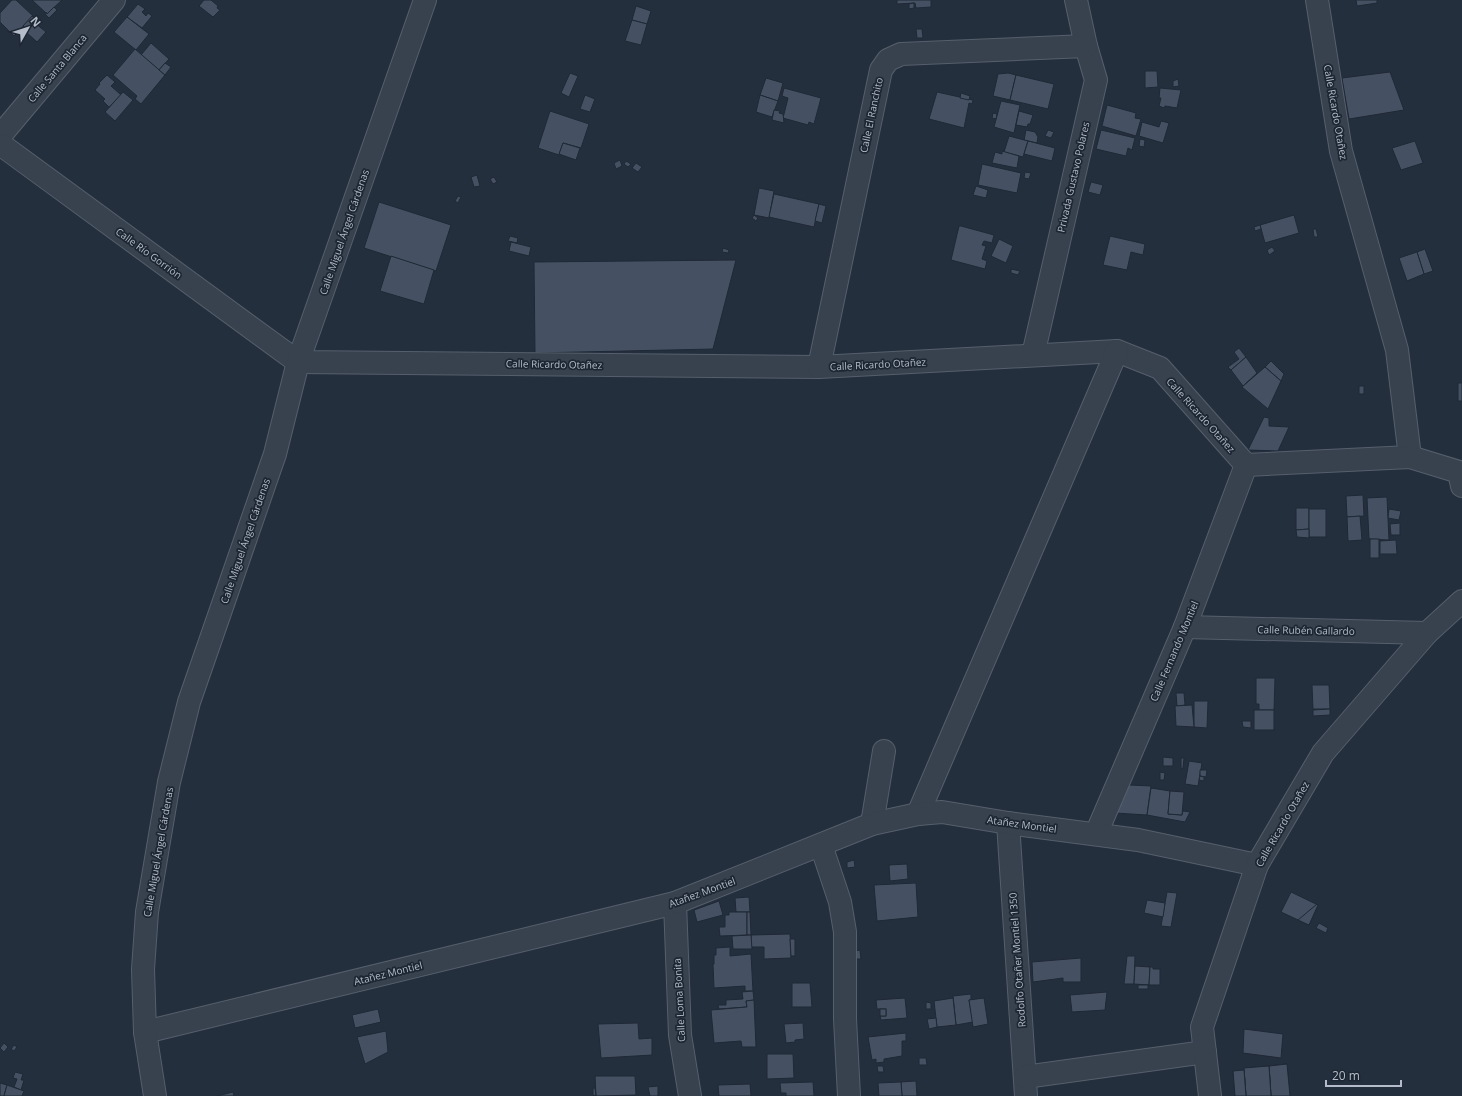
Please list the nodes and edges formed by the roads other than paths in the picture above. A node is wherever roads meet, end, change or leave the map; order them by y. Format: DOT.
graph roads {
  1 [pos="114,0"];
  2 [pos="425,0"];
  3 [pos="1076,0"];
  4 [pos="1317,0"];
  5 [pos="1086,46"];
  6 [pos="0,136"];
  7 [pos="0,144"];
  8 [pos="1117,351"];
  9 [pos="1032,355"];
  10 [pos="298,362"];
  11 [pos="819,367"];
  12 [pos="1410,457"];
  13 [pos="1246,465"];
  14 [pos="1462,486"];
  15 [pos="1462,601"];
  16 [pos="1185,627"];
  17 [pos="1427,633"];
  18 [pos="884,751"];
  19 [pos="918,814"];
  20 [pos="1008,823"];
  21 [pos="872,824"];
  22 [pos="1096,834"];
  23 [pos="821,845"];
  24 [pos="1257,865"];
  25 [pos="675,903"];
  26 [pos="145,1032"];
  27 [pos="1205,1052"];
  28 [pos="1025,1086"];
  29 [pos="155,1096"];
  30 [pos="690,1096"];
  31 [pos="849,1096"];
  32 [pos="1210,1096"];
  1 -- 6 [label="street, Calle Santa Blanca"];
  2 -- 10 [label="street, Calle Miguel Ángel Cárdenas"];
  3 -- 5 [label="street, Privada Gustavo Polares"];
  4 -- 12 [label="street, Calle Ricardo Otañez"];
  5 -- 9 [label="street, Privada Gustavo Polares"];
  5 -- 11 [label="street, Calle El Ranchito"];
  7 -- 10 [label="street, Calle Río Gorrión"];
  8 -- 9 [label="street, Calle Ricardo Otañez"];
  8 -- 13 [label="street, Calle Ricardo Otañez"];
  8 -- 19 [label="street"];
  9 -- 11 [label="street, Calle Ricardo Otañez"];
  10 -- 11 [label="street, Calle Ricardo Otañez"];
  10 -- 26 [label="street, Calle Miguel Ángel Cárdenas"];
  12 -- 13 [label="street"];
  12 -- 14 [label="street"];
  13 -- 16 [label="street, Calle Fernando Montiel"];
  15 -- 17 [label="street, Calle Ricardo Otañez"];
  16 -- 17 [label="street, Calle Rubén Gallardo"];
  16 -- 22 [label="street, Calle Fernando Montiel"];
  17 -- 24 [label="street, Calle Ricardo Otañez"];
  18 -- 21 [label="street"];
  19 -- 20 [label="street, Atañez Montiel"];
  19 -- 21 [label="street, Atañez Montiel"];
  20 -- 22 [label="street, Atañez Montiel"];
  20 -- 28 [label="street, Rodolfo Otañer Montiel 1350"];
  21 -- 23 [label="street, Atañez Montiel"];
  22 -- 24 [label="street, Atañez Montiel"];
  23 -- 25 [label="street, Atañez Montiel"];
  23 -- 31 [label="street"];
  24 -- 27 [label="street, Calle Ricardo Otañez"];
  25 -- 26 [label="street, Atañez Montiel"];
  25 -- 30 [label="street, Calle Loma Bonita"];
  26 -- 29 [label="street, Calle Miguel Ángel Cárdenas"];
  27 -- 28 [label="street"];
  27 -- 32 [label="street, Calle Ricardo Otañez"];
}
